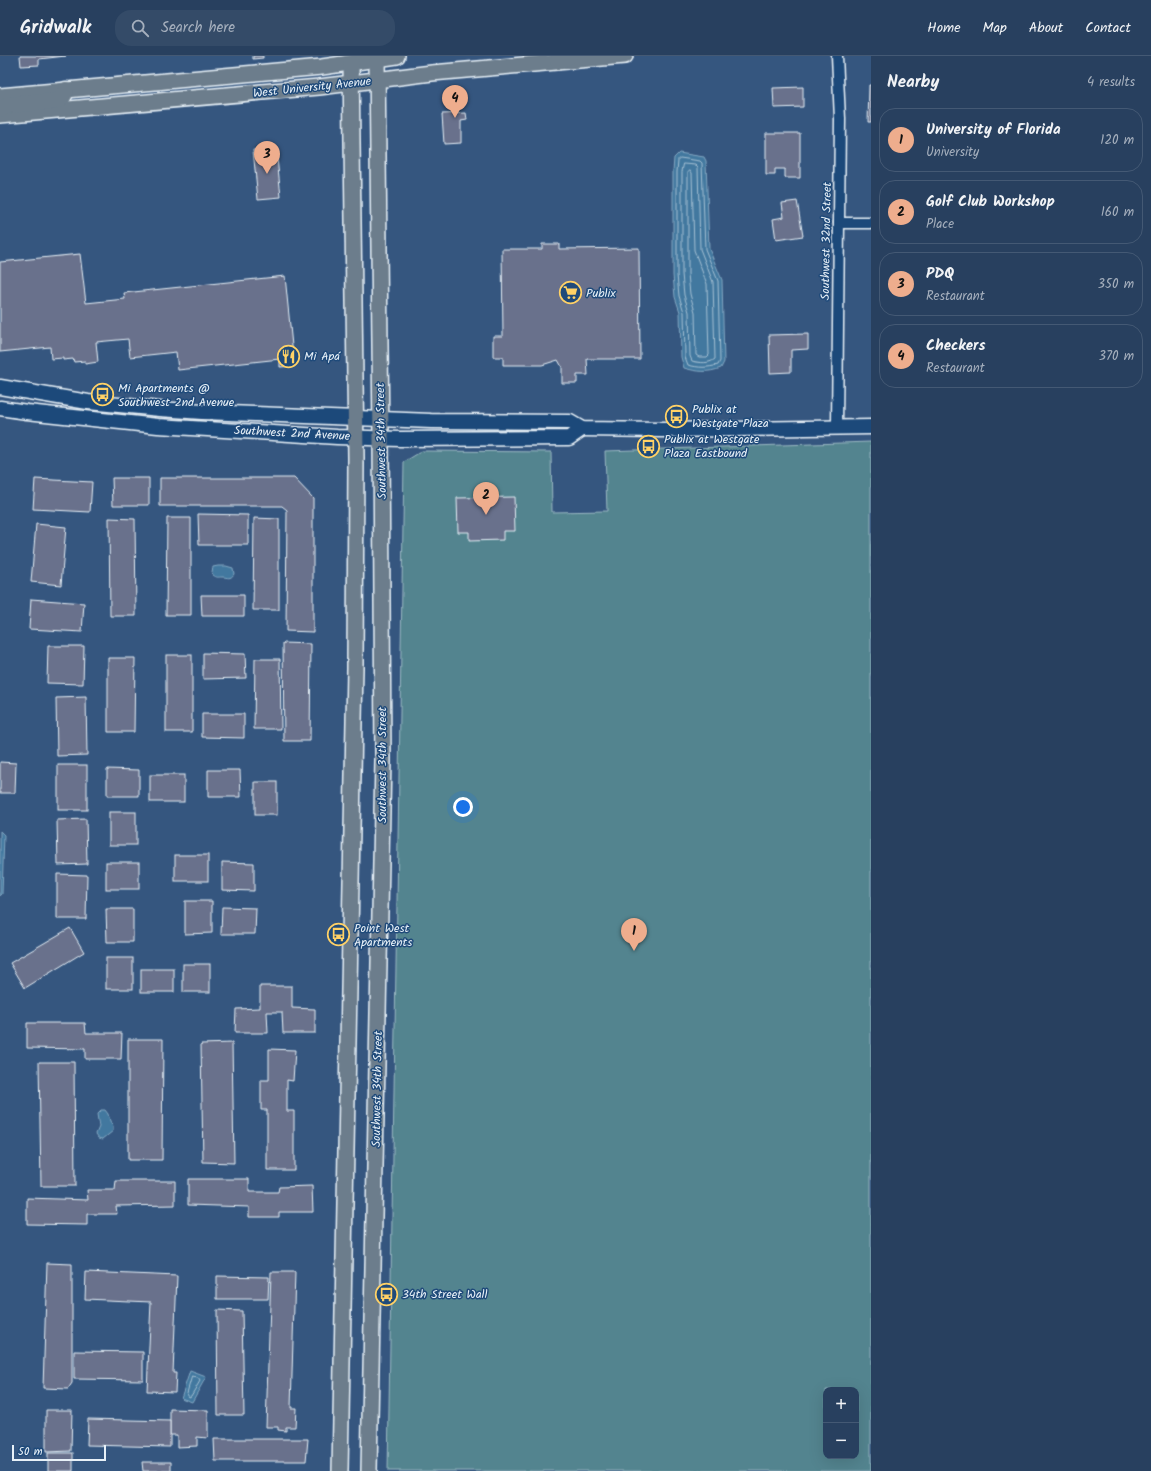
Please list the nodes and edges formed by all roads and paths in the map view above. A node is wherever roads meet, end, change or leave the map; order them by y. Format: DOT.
graph roads {
  1 [pos="397,56"];
  2 [pos="624,56"];
  3 [pos="837,56"];
  4 [pos="377,57"];
  5 [pos="351,59"];
  6 [pos="564,59"];
  7 [pos="377,80"];
  8 [pos="351,83"];
  9 [pos="66,90"];
  10 [pos="0,96"];
  11 [pos="0,108"];
  12 [pos="0,115"];
  13 [pos="839,223"];
  14 [pos="871,223"];
  15 [pos="0,387"];
  16 [pos="0,408"];
  17 [pos="356,418"];
  18 [pos="381,419"];
  19 [pos="837,427"];
  20 [pos="871,427"];
  21 [pos="582,429"];
  22 [pos="356,437"];
  23 [pos="381,438"];
  24 [pos="340,1471"];
  25 [pos="369,1471"];
  1 -- 4 [label="main road, West University Avenue"];
  2 -- 6 [label="main road, West University Avenue"];
  3 -- 13 [label="street, Southwest 32nd Street"];
  4 -- 5 [label="main road, West University Avenue"];
  4 -- 7 [label="main road, Southwest 34th Street"];
  5 -- 8 [label="main road, Southwest 34th Street"];
  5 -- 9 [label="main road, West University Avenue"];
  6 -- 7 [label="main road, West University Avenue"];
  7 -- 8 [label="main road, West University Avenue"];
  7 -- 18 [label="main road, Southwest 34th Street"];
  8 -- 12 [label="main road, West University Avenue"];
  8 -- 17 [label="main road, Southwest 34th Street"];
  9 -- 10 [label="main road, West University Avenue"];
  9 -- 11 [label="highway"];
  13 -- 14 [label="street"];
  13 -- 19 [label="street, Southwest 32nd Street"];
  15 -- 17 [label="main road, Southwest 2nd Avenue"];
  16 -- 22 [label="main road, Southwest 2nd Avenue"];
  17 -- 18 [label="main road, Southwest 2nd Avenue"];
  17 -- 22 [label="main road, Southwest 34th Street"];
  18 -- 21 [label="main road, Southwest 2nd Avenue"];
  18 -- 23 [label="main road, Southwest 34th Street"];
  19 -- 20 [label="main road, Southwest 2nd Avenue"];
  19 -- 21 [label="main road, Southwest 2nd Avenue"];
  21 -- 23 [label="main road, Southwest 2nd Avenue"];
  22 -- 23 [label="main road, Southwest 2nd Avenue"];
  22 -- 24 [label="main road, Southwest 34th Street"];
  23 -- 25 [label="main road, Southwest 34th Street"];
}
